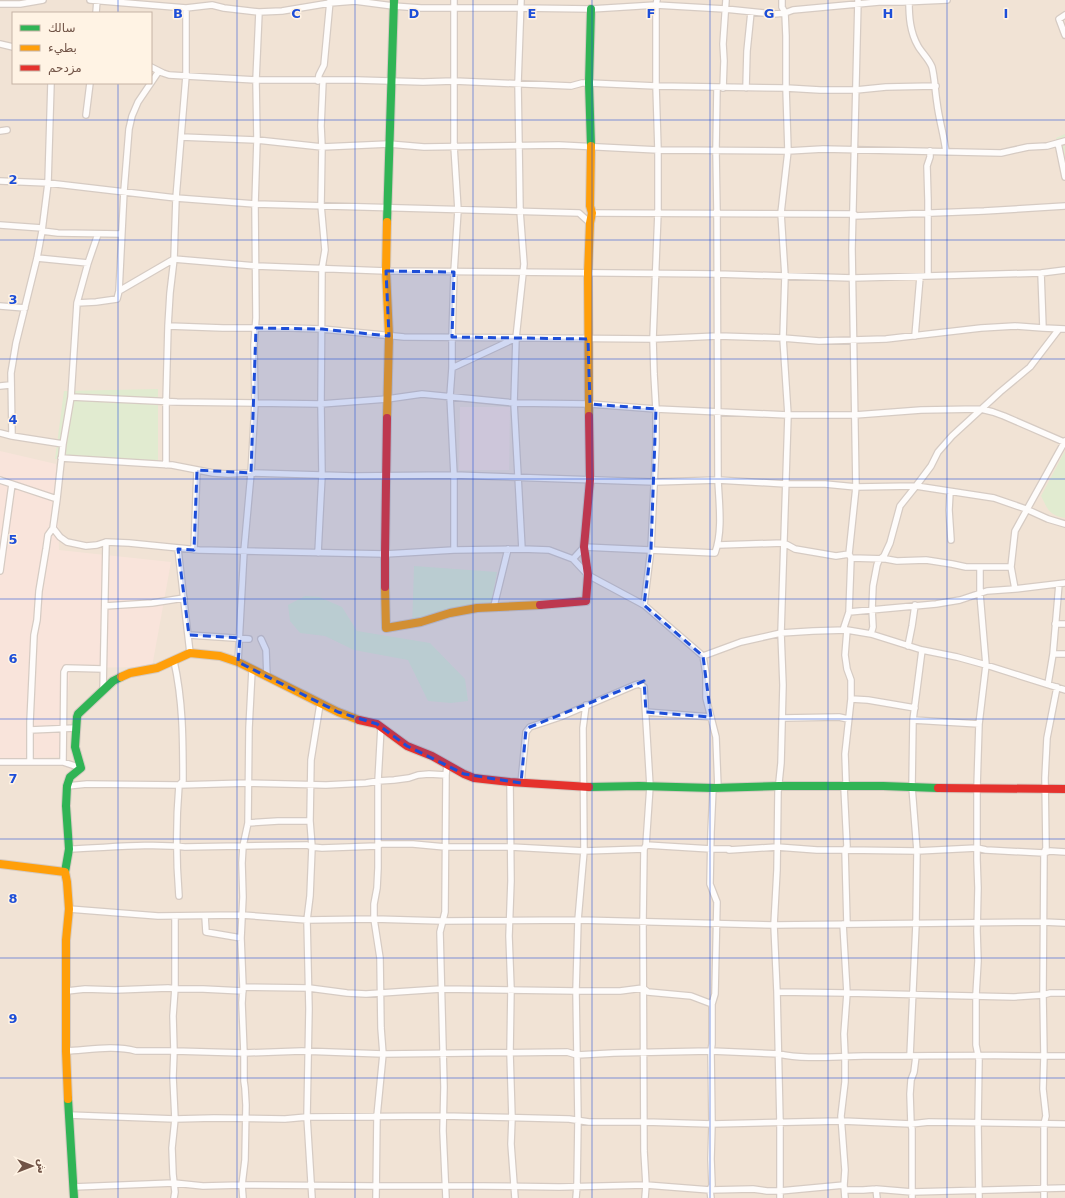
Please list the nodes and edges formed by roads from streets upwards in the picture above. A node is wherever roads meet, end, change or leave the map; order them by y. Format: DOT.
graph roads {
  1 [pos="43,0"];
  2 [pos="90,0"];
  3 [pos="97,0"];
  4 [pos="181,0"];
  5 [pos="454,0"];
  6 [pos="521,0"];
  7 [pos="726,0"];
  8 [pos="782,0"];
  9 [pos="947,0"];
  10 [pos="330,1"];
  11 [pos="902,1"];
  12 [pos="908,1"];
  13 [pos="657,2"];
  14 [pos="858,2"];
  15 [pos="393,3"];
  16 [pos="0,4"];
  17 [pos="183,7"];
  18 [pos="454,8"];
  19 [pos="520,8"];
  20 [pos="591,9"];
  21 [pos="725,9"];
  22 [pos="96,12"];
  23 [pos="259,12"];
  24 [pos="751,12"];
  25 [pos="785,13"];
  26 [pos="1065,15"];
  27 [pos="1065,35"];
  28 [pos="0,44"];
  29 [pos="12,47"];
  30 [pos="152,68"];
  31 [pos="159,71"];
  32 [pos="186,76"];
  33 [pos="256,80"];
  34 [pos="152,81"];
  35 [pos="321,81"];
  36 [pos="454,81"];
  37 [pos="391,82"];
  38 [pos="518,83"];
  39 [pos="589,83"];
  40 [pos="51,84"];
  41 [pos="90,84"];
  42 [pos="150,84"];
  43 [pos="656,86"];
  44 [pos="936,86"];
  45 [pos="720,88"];
  46 [pos="746,88"];
  47 [pos="786,88"];
  48 [pos="856,90"];
  49 [pos="86,115"];
  50 [pos="7,130"];
  51 [pos="0,131"];
  52 [pos="181,137"];
  53 [pos="257,140"];
  54 [pos="1065,141"];
  55 [pos="1058,143"];
  56 [pos="389,144"];
  57 [pos="519,145"];
  58 [pos="454,146"];
  59 [pos="322,147"];
  60 [pos="591,147"];
  61 [pos="658,150"];
  62 [pos="716,150"];
  63 [pos="788,151"];
  64 [pos="855,151"];
  65 [pos="930,151"];
  66 [pos="946,152"];
  67 [pos="1065,178"];
  68 [pos="0,181"];
  69 [pos="48,183"];
  70 [pos="124,191"];
  71 [pos="176,198"];
  72 [pos="255,204"];
  73 [pos="321,205"];
  74 [pos="1065,206"];
  75 [pos="388,208"];
  76 [pos="458,210"];
  77 [pos="520,211"];
  78 [pos="658,212"];
  79 [pos="717,212"];
  80 [pos="592,213"];
  81 [pos="781,213"];
  82 [pos="928,213"];
  83 [pos="854,215"];
  84 [pos="590,223"];
  85 [pos="0,225"];
  86 [pos="42,229"];
  87 [pos="98,234"];
  88 [pos="121,234"];
  89 [pos="37,258"];
  90 [pos="174,259"];
  91 [pos="88,263"];
  92 [pos="256,266"];
  93 [pos="322,268"];
  94 [pos="1065,270"];
  95 [pos="386,271"];
  96 [pos="454,272"];
  97 [pos="522,273"];
  98 [pos="588,273"];
  99 [pos="1041,273"];
  100 [pos="655,274"];
  101 [pos="717,274"];
  102 [pos="785,276"];
  103 [pos="928,276"];
  104 [pos="920,277"];
  105 [pos="853,278"];
  106 [pos="119,291"];
  107 [pos="77,303"];
  108 [pos="0,306"];
  109 [pos="25,308"];
  110 [pos="168,326"];
  111 [pos="256,328"];
  112 [pos="1043,328"];
  113 [pos="322,329"];
  114 [pos="1062,329"];
  115 [pos="388,336"];
  116 [pos="718,336"];
  117 [pos="915,336"];
  118 [pos="452,337"];
  119 [pos="516,338"];
  120 [pos="783,338"];
  121 [pos="588,339"];
  122 [pos="653,339"];
  123 [pos="854,341"];
  124 [pos="452,368"];
  125 [pos="10,385"];
  126 [pos="0,386"];
  127 [pos="450,396"];
  128 [pos="70,397"];
  129 [pos="387,400"];
  130 [pos="166,402"];
  131 [pos="255,403"];
  132 [pos="514,403"];
  133 [pos="321,404"];
  134 [pos="590,404"];
  135 [pos="656,409"];
  136 [pos="981,409"];
  137 [pos="718,412"];
  138 [pos="788,415"];
  139 [pos="855,416"];
  140 [pos="0,432"];
  141 [pos="12,436"];
  142 [pos="1065,441"];
  143 [pos="63,444"];
  144 [pos="62,458"];
  145 [pos="166,465"];
  146 [pos="197,470"];
  147 [pos="251,474"];
  148 [pos="322,475"];
  149 [pos="454,475"];
  150 [pos="387,476"];
  151 [pos="518,478"];
  152 [pos="0,480"];
  153 [pos="590,480"];
  154 [pos="718,480"];
  155 [pos="655,482"];
  156 [pos="12,484"];
  157 [pos="786,484"];
  158 [pos="856,486"];
  159 [pos="916,486"];
  160 [pos="950,492"];
  161 [pos="57,499"];
  162 [pos="1026,509"];
  163 [pos="1065,524"];
  164 [pos="53,528"];
  165 [pos="951,540"];
  166 [pos="106,542"];
  167 [pos="784,543"];
  168 [pos="718,545"];
  169 [pos="584,547"];
  170 [pos="178,549"];
  171 [pos="508,549"];
  172 [pos="522,549"];
  173 [pos="651,549"];
  174 [pos="194,550"];
  175 [pos="454,550"];
  176 [pos="244,551"];
  177 [pos="318,553"];
  178 [pos="385,554"];
  179 [pos="850,556"];
  180 [pos="573,559"];
  181 [pos="880,560"];
  182 [pos="1011,567"];
  183 [pos="980,568"];
  184 [pos="0,572"];
  185 [pos="588,575"];
  186 [pos="1062,583"];
  187 [pos="1015,589"];
  188 [pos="980,594"];
  189 [pos="184,598"];
  190 [pos="644,605"];
  191 [pos="914,605"];
  192 [pos="105,606"];
  193 [pos="494,606"];
  194 [pos="872,609"];
  195 [pos="849,612"];
  196 [pos="1056,624"];
  197 [pos="1065,624"];
  198 [pos="845,630"];
  199 [pos="781,633"];
  200 [pos="871,634"];
  201 [pos="189,635"];
  202 [pos="240,638"];
  203 [pos="249,639"];
  204 [pos="261,639"];
  205 [pos="908,646"];
  206 [pos="922,650"];
  207 [pos="190,653"];
  208 [pos="1053,654"];
  209 [pos="1065,654"];
  210 [pos="703,656"];
  211 [pos="174,661"];
  212 [pos="238,662"];
  213 [pos="986,665"];
  214 [pos="103,669"];
  215 [pos="252,670"];
  216 [pos="267,677"];
  217 [pos="1048,684"];
  218 [pos="1057,688"];
  219 [pos="103,690"];
  220 [pos="1065,690"];
  221 [pos="851,698"];
  222 [pos="320,704"];
  223 [pos="586,705"];
  224 [pos="915,708"];
  225 [pos="646,712"];
  226 [pos="711,718"];
  227 [pos="782,718"];
  228 [pos="848,719"];
  229 [pos="913,720"];
  230 [pos="979,724"];
  231 [pos="381,727"];
  232 [pos="63,728"];
  233 [pos="76,728"];
  234 [pos="30,730"];
  235 [pos="0,762"];
  236 [pos="30,762"];
  237 [pos="63,762"];
  238 [pos="447,765"];
  239 [pos="81,768"];
  240 [pos="446,775"];
  241 [pos="378,781"];
  242 [pos="510,782"];
  243 [pos="521,782"];
  244 [pos="249,783"];
  245 [pos="179,784"];
  246 [pos="312,784"];
  247 [pos="67,786"];
  248 [pos="650,786"];
  249 [pos="779,786"];
  250 [pos="583,787"];
  251 [pos="844,787"];
  252 [pos="912,787"];
  253 [pos="716,788"];
  254 [pos="978,788"];
  255 [pos="1045,789"];
  256 [pos="1065,789"];
  257 [pos="310,821"];
  258 [pos="248,823"];
  259 [pos="177,846"];
  260 [pos="243,846"];
  261 [pos="377,846"];
  262 [pos="445,847"];
  263 [pos="510,847"];
  264 [pos="645,847"];
  265 [pos="777,847"];
  266 [pos="312,848"];
  267 [pos="977,848"];
  268 [pos="69,849"];
  269 [pos="711,849"];
  270 [pos="845,850"];
  271 [pos="584,851"];
  272 [pos="917,851"];
  273 [pos="1065,852"];
  274 [pos="1044,853"];
  275 [pos="0,864"];
  276 [pos="64,872"];
  277 [pos="179,896"];
  278 [pos="69,909"];
  279 [pos="242,915"];
  280 [pos="205,916"];
  281 [pos="175,917"];
  282 [pos="374,919"];
  283 [pos="307,920"];
  284 [pos="510,920"];
  285 [pos="578,920"];
  286 [pos="442,921"];
  287 [pos="643,922"];
  288 [pos="1043,922"];
  289 [pos="977,923"];
  290 [pos="1065,923"];
  291 [pos="716,924"];
  292 [pos="845,924"];
  293 [pos="916,924"];
  294 [pos="774,925"];
  295 [pos="241,938"];
  296 [pos="175,988"];
  297 [pos="309,988"];
  298 [pos="643,988"];
  299 [pos="243,989"];
  300 [pos="441,989"];
  301 [pos="511,989"];
  302 [pos="67,991"];
  303 [pos="576,991"];
  304 [pos="380,992"];
  305 [pos="778,992"];
  306 [pos="847,993"];
  307 [pos="1065,993"];
  308 [pos="913,995"];
  309 [pos="976,995"];
  310 [pos="1043,995"];
  311 [pos="712,1004"];
  312 [pos="66,1051"];
  313 [pos="174,1051"];
  314 [pos="309,1051"];
  315 [pos="711,1051"];
  316 [pos="644,1052"];
  317 [pos="244,1053"];
  318 [pos="443,1053"];
  319 [pos="510,1053"];
  320 [pos="383,1054"];
  321 [pos="577,1054"];
  322 [pos="779,1054"];
  323 [pos="978,1055"];
  324 [pos="846,1056"];
  325 [pos="913,1056"];
  326 [pos="1044,1056"];
  327 [pos="1065,1056"];
  328 [pos="68,1115"];
  329 [pos="377,1116"];
  330 [pos="442,1116"];
  331 [pos="307,1117"];
  332 [pos="245,1118"];
  333 [pos="512,1118"];
  334 [pos="175,1119"];
  335 [pos="578,1120"];
  336 [pos="842,1121"];
  337 [pos="645,1122"];
  338 [pos="780,1122"];
  339 [pos="978,1123"];
  340 [pos="712,1124"];
  341 [pos="911,1124"];
  342 [pos="1044,1124"];
  343 [pos="1065,1124"];
  344 [pos="174,1183"];
  345 [pos="242,1185"];
  346 [pos="646,1185"];
  347 [pos="311,1186"];
  348 [pos="376,1186"];
  349 [pos="446,1186"];
  350 [pos="577,1186"];
  351 [pos="73,1187"];
  352 [pos="514,1187"];
  353 [pos="844,1187"];
  354 [pos="1065,1188"];
  355 [pos="876,1189"];
  356 [pos="1044,1189"];
  357 [pos="710,1190"];
  358 [pos="979,1190"];
  359 [pos="780,1191"];
  360 [pos="912,1195"];
  361 [pos="74,1198"];
  362 [pos="174,1198"];
  363 [pos="243,1198"];
  364 [pos="312,1198"];
  365 [pos="376,1198"];
  366 [pos="446,1198"];
  367 [pos="515,1198"];
  368 [pos="576,1198"];
  369 [pos="646,1198"];
  370 [pos="711,1198"];
  371 [pos="780,1198"];
  372 [pos="845,1198"];
  373 [pos="877,1198"];
  374 [pos="980,1198"];
  375 [pos="1044,1198"];
  1 -- 16 [label="street"];
  2 -- 3 [label="street"];
  3 -- 17 [label="street"];
  3 -- 22 [label="street"];
  4 -- 17 [label="street"];
  5 -- 18 [label="street"];
  6 -- 19 [label="street"];
  7 -- 21 [label="street"];
  8 -- 25 [label="street"];
  9 -- 12 [label="street"];
  10 -- 15 [label="street"];
  10 -- 23 [label="street"];
  10 -- 35 [label="street"];
  11 -- 12 [label="street"];
  11 -- 14 [label="street"];
  12 -- 44 [label="street"];
  13 -- 20 [label="street"];
  13 -- 21 [label="street"];
  13 -- 43 [label="street"];
  14 -- 25 [label="street"];
  14 -- 48 [label="street"];
  15 -- 18 [label="street"];
  15 -- 37 [label="street"];
  17 -- 23 [label="street"];
  17 -- 32 [label="street"];
  18 -- 19 [label="street"];
  18 -- 36 [label="street"];
  19 -- 20 [label="street"];
  19 -- 38 [label="street"];
  20 -- 39 [label="street"];
  21 -- 24 [label="street"];
  21 -- 45 [label="street"];
  23 -- 33 [label="street"];
  24 -- 25 [label="street"];
  24 -- 46 [label="street"];
  25 -- 47 [label="street"];
  26 -- 27 [label="street"];
  28 -- 29 [label="street"];
  30 -- 31 [label="street"];
  31 -- 32 [label="street"];
  31 -- 34 [label="street"];
  32 -- 33 [label="street"];
  32 -- 52 [label="street"];
  33 -- 35 [label="street"];
  33 -- 53 [label="street"];
  35 -- 37 [label="street"];
  35 -- 59 [label="street"];
  36 -- 37 [label="street"];
  36 -- 38 [label="street"];
  36 -- 58 [label="street"];
  37 -- 56 [label="street"];
  38 -- 39 [label="street"];
  38 -- 57 [label="street"];
  39 -- 43 [label="street"];
  39 -- 60 [label="street"];
  40 -- 69 [label="street"];
  41 -- 49 [label="street"];
  42 -- 70 [label="street"];
  43 -- 45 [label="street"];
  43 -- 61 [label="street"];
  44 -- 48 [label="street"];
  44 -- 66 [label="street"];
  45 -- 46 [label="street"];
  45 -- 62 [label="street"];
  46 -- 47 [label="street"];
  47 -- 48 [label="street"];
  47 -- 63 [label="street"];
  48 -- 64 [label="street"];
  50 -- 51 [label="street"];
  52 -- 53 [label="street"];
  52 -- 71 [label="street"];
  53 -- 59 [label="street"];
  53 -- 72 [label="street"];
  54 -- 55 [label="street"];
  55 -- 66 [label="street"];
  55 -- 67 [label="street"];
  56 -- 58 [label="street"];
  56 -- 59 [label="street"];
  56 -- 75 [label="street"];
  57 -- 58 [label="street"];
  57 -- 60 [label="street"];
  57 -- 77 [label="street"];
  58 -- 76 [label="street"];
  59 -- 73 [label="street"];
  60 -- 61 [label="street"];
  60 -- 80 [label="street"];
  61 -- 62 [label="street"];
  61 -- 78 [label="street"];
  62 -- 63 [label="street"];
  62 -- 79 [label="street"];
  63 -- 64 [label="street"];
  63 -- 81 [label="street"];
  64 -- 65 [label="street"];
  64 -- 83 [label="street"];
  65 -- 66 [label="street"];
  65 -- 82 [label="street"];
  68 -- 69 [label="street"];
  69 -- 70 [label="street"];
  69 -- 86 [label="street"];
  70 -- 71 [label="street"];
  70 -- 88 [label="street"];
  71 -- 72 [label="street"];
  71 -- 90 [label="street"];
  72 -- 73 [label="street"];
  72 -- 92 [label="street"];
  73 -- 75 [label="street"];
  73 -- 93 [label="street"];
  74 -- 82 [label="street"];
  75 -- 76 [label="street"];
  75 -- 95 [label="street"];
  76 -- 77 [label="street"];
  76 -- 96 [label="street"];
  77 -- 84 [label="street"];
  77 -- 97 [label="street"];
  78 -- 79 [label="street"];
  78 -- 80 [label="street"];
  78 -- 100 [label="street"];
  79 -- 81 [label="street"];
  79 -- 101 [label="street"];
  80 -- 84 [label="street"];
  81 -- 83 [label="street"];
  81 -- 102 [label="street"];
  82 -- 83 [label="street"];
  82 -- 103 [label="street"];
  83 -- 105 [label="street"];
  84 -- 98 [label="street"];
  85 -- 86 [label="street"];
  86 -- 87 [label="street"];
  86 -- 89 [label="street"];
  87 -- 88 [label="street"];
  87 -- 91 [label="street"];
  88 -- 106 [label="street"];
  89 -- 91 [label="street"];
  89 -- 109 [label="street"];
  90 -- 92 [label="street"];
  90 -- 106 [label="street"];
  90 -- 110 [label="street"];
  91 -- 107 [label="street"];
  92 -- 93 [label="street"];
  92 -- 111 [label="street"];
  93 -- 95 [label="street"];
  93 -- 113 [label="street"];
  94 -- 99 [label="street"];
  95 -- 96 [label="street"];
  95 -- 115 [label="street"];
  96 -- 97 [label="street"];
  96 -- 118 [label="street"];
  97 -- 98 [label="street"];
  97 -- 119 [label="street"];
  98 -- 100 [label="street"];
  98 -- 121 [label="street"];
  99 -- 103 [label="street"];
  99 -- 112 [label="street"];
  100 -- 101 [label="street"];
  100 -- 122 [label="street"];
  101 -- 102 [label="street"];
  101 -- 116 [label="street"];
  102 -- 105 [label="street"];
  102 -- 120 [label="street"];
  103 -- 104 [label="street"];
  104 -- 105 [label="street"];
  104 -- 117 [label="street"];
  105 -- 123 [label="street"];
  106 -- 107 [label="street"];
  107 -- 128 [label="street"];
  108 -- 109 [label="street"];
  109 -- 125 [label="street"];
  110 -- 111 [label="street"];
  110 -- 130 [label="street"];
  111 -- 113 [label="street"];
  111 -- 131 [label="street"];
  112 -- 114 [label="street"];
  112 -- 117 [label="street"];
  113 -- 115 [label="street"];
  113 -- 133 [label="street"];
  114 -- 136 [label="street"];
  115 -- 118 [label="street"];
  115 -- 129 [label="street"];
  116 -- 120 [label="street"];
  116 -- 122 [label="street"];
  116 -- 137 [label="street"];
  117 -- 123 [label="street"];
  118 -- 119 [label="street"];
  118 -- 124 [label="street"];
  119 -- 121 [label="street"];
  119 -- 124 [label="street"];
  119 -- 132 [label="street"];
  120 -- 123 [label="street"];
  120 -- 138 [label="street"];
  121 -- 122 [label="street"];
  121 -- 134 [label="street"];
  122 -- 135 [label="street"];
  123 -- 139 [label="street"];
  124 -- 127 [label="street"];
  125 -- 126 [label="street"];
  125 -- 141 [label="street"];
  127 -- 129 [label="street"];
  127 -- 132 [label="street"];
  127 -- 149 [label="street"];
  128 -- 130 [label="street"];
  128 -- 143 [label="street"];
  129 -- 133 [label="street"];
  129 -- 150 [label="street"];
  130 -- 131 [label="street"];
  130 -- 145 [label="street"];
  131 -- 133 [label="street"];
  131 -- 147 [label="street"];
  132 -- 134 [label="street"];
  132 -- 151 [label="street"];
  133 -- 148 [label="street"];
  134 -- 135 [label="street"];
  134 -- 153 [label="street"];
  135 -- 137 [label="street"];
  135 -- 155 [label="street"];
  136 -- 139 [label="street"];
  136 -- 142 [label="street"];
  136 -- 159 [label="street"];
  137 -- 138 [label="street"];
  137 -- 154 [label="street"];
  138 -- 139 [label="street"];
  138 -- 157 [label="street"];
  139 -- 158 [label="street"];
  140 -- 141 [label="street"];
  141 -- 143 [label="street"];
  142 -- 162 [label="street"];
  143 -- 144 [label="street"];
  144 -- 145 [label="street"];
  144 -- 161 [label="street"];
  145 -- 146 [label="street"];
  146 -- 147 [label="street"];
  146 -- 174 [label="street"];
  147 -- 148 [label="street"];
  147 -- 176 [label="street"];
  148 -- 150 [label="street"];
  148 -- 177 [label="street"];
  149 -- 150 [label="street"];
  149 -- 151 [label="street"];
  149 -- 175 [label="street"];
  150 -- 178 [label="street"];
  151 -- 153 [label="street"];
  151 -- 172 [label="street"];
  152 -- 156 [label="street"];
  153 -- 155 [label="street"];
  153 -- 169 [label="street"];
  154 -- 155 [label="street"];
  154 -- 157 [label="street"];
  154 -- 168 [label="street"];
  155 -- 173 [label="street"];
  156 -- 161 [label="street"];
  156 -- 184 [label="street"];
  157 -- 158 [label="street"];
  157 -- 167 [label="street"];
  158 -- 159 [label="street"];
  158 -- 179 [label="street"];
  159 -- 160 [label="street"];
  159 -- 181 [label="street"];
  160 -- 162 [label="street"];
  160 -- 165 [label="street"];
  161 -- 164 [label="street"];
  162 -- 163 [label="street"];
  162 -- 182 [label="street"];
  164 -- 166 [label="street"];
  164 -- 234 [label="street"];
  166 -- 170 [label="street"];
  166 -- 192 [label="street"];
  167 -- 168 [label="street"];
  167 -- 179 [label="street"];
  167 -- 199 [label="street"];
  168 -- 173 [label="street"];
  169 -- 173 [label="street"];
  169 -- 180 [label="street"];
  169 -- 185 [label="street"];
  170 -- 174 [label="street"];
  170 -- 189 [label="street"];
  171 -- 172 [label="street"];
  171 -- 175 [label="street"];
  171 -- 193 [label="street"];
  172 -- 180 [label="street"];
  173 -- 190 [label="street"];
  174 -- 176 [label="street"];
  175 -- 178 [label="street"];
  176 -- 177 [label="street"];
  176 -- 202 [label="street"];
  177 -- 178 [label="street"];
  178 -- 193 [label="street"];
  179 -- 181 [label="street"];
  179 -- 195 [label="street"];
  180 -- 185 [label="street"];
  181 -- 183 [label="street"];
  181 -- 194 [label="street"];
  182 -- 183 [label="street"];
  182 -- 187 [label="street"];
  183 -- 188 [label="street"];
  185 -- 190 [label="street"];
  185 -- 193 [label="street"];
  186 -- 187 [label="street"];
  186 -- 196 [label="street"];
  187 -- 188 [label="street"];
  188 -- 191 [label="street"];
  188 -- 213 [label="street"];
  189 -- 192 [label="street"];
  189 -- 201 [label="street"];
  190 -- 210 [label="street"];
  191 -- 194 [label="street"];
  191 -- 205 [label="street"];
  192 -- 214 [label="street"];
  194 -- 195 [label="street"];
  194 -- 200 [label="street"];
  195 -- 198 [label="street"];
  196 -- 197 [label="street"];
  196 -- 208 [label="street"];
  198 -- 199 [label="street"];
  198 -- 200 [label="street"];
  198 -- 221 [label="street"];
  199 -- 210 [label="street"];
  199 -- 227 [label="street"];
  200 -- 205 [label="street"];
  201 -- 202 [label="street"];
  201 -- 207 [label="street"];
  202 -- 203 [label="street"];
  202 -- 212 [label="street"];
  204 -- 216 [label="street"];
  205 -- 206 [label="street"];
  206 -- 213 [label="street"];
  206 -- 224 [label="street"];
  207 -- 211 [label="street"];
  207 -- 212 [label="street"];
  208 -- 209 [label="street"];
  208 -- 217 [label="street"];
  210 -- 226 [label="street"];
  211 -- 219 [label="street"];
  211 -- 245 [label="street"];
  212 -- 215 [label="street"];
  213 -- 217 [label="street"];
  213 -- 230 [label="street"];
  214 -- 219 [label="street"];
  214 -- 232 [label="street"];
  215 -- 216 [label="street"];
  215 -- 244 [label="street"];
  216 -- 222 [label="street"];
  217 -- 218 [label="street"];
  218 -- 220 [label="street"];
  218 -- 255 [label="street"];
  219 -- 233 [label="street"];
  221 -- 224 [label="street"];
  221 -- 228 [label="street"];
  222 -- 231 [label="street"];
  222 -- 246 [label="street"];
  223 -- 225 [label="street"];
  223 -- 243 [label="street"];
  223 -- 250 [label="street"];
  224 -- 229 [label="street"];
  225 -- 226 [label="street"];
  225 -- 248 [label="street"];
  226 -- 253 [label="street"];
  227 -- 228 [label="street"];
  227 -- 249 [label="street"];
  228 -- 251 [label="street"];
  229 -- 230 [label="street"];
  229 -- 252 [label="street"];
  230 -- 254 [label="street"];
  231 -- 238 [label="street"];
  231 -- 241 [label="street"];
  232 -- 233 [label="street"];
  232 -- 234 [label="street"];
  232 -- 237 [label="street"];
  233 -- 239 [label="street"];
  234 -- 236 [label="street"];
  235 -- 236 [label="street"];
  236 -- 237 [label="street"];
  237 -- 239 [label="street"];
  238 -- 240 [label="street"];
  238 -- 242 [label="street"];
  239 -- 247 [label="street"];
  240 -- 241 [label="street"];
  240 -- 262 [label="street"];
  241 -- 246 [label="street"];
  241 -- 261 [label="street"];
  242 -- 243 [label="street"];
  242 -- 263 [label="street"];
  243 -- 250 [label="street"];
  244 -- 245 [label="street"];
  244 -- 246 [label="street"];
  244 -- 258 [label="street"];
  245 -- 247 [label="street"];
  245 -- 259 [label="street"];
  246 -- 257 [label="street"];
  247 -- 268 [label="street"];
  248 -- 250 [label="street"];
  248 -- 253 [label="street"];
  248 -- 264 [label="street"];
  249 -- 251 [label="street"];
  249 -- 253 [label="street"];
  249 -- 265 [label="street"];
  250 -- 271 [label="street"];
  251 -- 252 [label="street"];
  251 -- 270 [label="street"];
  252 -- 254 [label="street"];
  252 -- 272 [label="street"];
  253 -- 269 [label="street"];
  254 -- 255 [label="street"];
  254 -- 267 [label="street"];
  255 -- 256 [label="street"];
  255 -- 274 [label="street"];
  257 -- 258 [label="street"];
  257 -- 266 [label="street"];
  258 -- 260 [label="street"];
  259 -- 260 [label="street"];
  259 -- 268 [label="street"];
  259 -- 277 [label="street"];
  260 -- 266 [label="street"];
  260 -- 279 [label="street"];
  261 -- 262 [label="street"];
  261 -- 266 [label="street"];
  261 -- 282 [label="street"];
  262 -- 263 [label="street"];
  262 -- 286 [label="street"];
  263 -- 271 [label="street"];
  263 -- 284 [label="street"];
  264 -- 269 [label="street"];
  264 -- 271 [label="street"];
  264 -- 287 [label="street"];
  265 -- 269 [label="street"];
  265 -- 270 [label="street"];
  265 -- 294 [label="street"];
  266 -- 283 [label="street"];
  267 -- 272 [label="street"];
  267 -- 274 [label="street"];
  267 -- 289 [label="street"];
  268 -- 276 [label="street"];
  269 -- 291 [label="street"];
  270 -- 272 [label="street"];
  270 -- 292 [label="street"];
  271 -- 285 [label="street"];
  272 -- 293 [label="street"];
  273 -- 274 [label="street"];
  274 -- 288 [label="street"];
  275 -- 276 [label="street"];
  276 -- 278 [label="street"];
  278 -- 281 [label="street"];
  278 -- 302 [label="street"];
  279 -- 280 [label="street"];
  279 -- 283 [label="street"];
  279 -- 295 [label="street"];
  280 -- 281 [label="street"];
  280 -- 295 [label="street"];
  281 -- 296 [label="street"];
  282 -- 283 [label="street"];
  282 -- 286 [label="street"];
  282 -- 304 [label="street"];
  283 -- 297 [label="street"];
  284 -- 285 [label="street"];
  284 -- 286 [label="street"];
  284 -- 301 [label="street"];
  285 -- 287 [label="street"];
  285 -- 303 [label="street"];
  286 -- 300 [label="street"];
  287 -- 291 [label="street"];
  287 -- 298 [label="street"];
  288 -- 289 [label="street"];
  288 -- 290 [label="street"];
  288 -- 310 [label="street"];
  289 -- 293 [label="street"];
  289 -- 309 [label="street"];
  291 -- 294 [label="street"];
  291 -- 311 [label="street"];
  292 -- 293 [label="street"];
  292 -- 294 [label="street"];
  292 -- 306 [label="street"];
  293 -- 308 [label="street"];
  294 -- 305 [label="street"];
  295 -- 299 [label="street"];
  296 -- 299 [label="street"];
  296 -- 302 [label="street"];
  296 -- 313 [label="street"];
  297 -- 299 [label="street"];
  297 -- 304 [label="street"];
  297 -- 314 [label="street"];
  298 -- 303 [label="street"];
  298 -- 311 [label="street"];
  298 -- 316 [label="street"];
  299 -- 317 [label="street"];
  300 -- 301 [label="street"];
  300 -- 304 [label="street"];
  300 -- 318 [label="street"];
  301 -- 303 [label="street"];
  301 -- 319 [label="street"];
  302 -- 312 [label="street"];
  303 -- 321 [label="street"];
  304 -- 320 [label="street"];
  305 -- 306 [label="street"];
  305 -- 322 [label="street"];
  306 -- 308 [label="street"];
  306 -- 324 [label="street"];
  307 -- 310 [label="street"];
  308 -- 309 [label="street"];
  308 -- 325 [label="street"];
  309 -- 310 [label="street"];
  309 -- 323 [label="street"];
  310 -- 326 [label="street"];
  311 -- 315 [label="street"];
  312 -- 313 [label="street"];
  312 -- 328 [label="street"];
  313 -- 317 [label="street"];
  313 -- 334 [label="street"];
  314 -- 317 [label="street"];
  314 -- 320 [label="street"];
  314 -- 331 [label="street"];
  315 -- 316 [label="street"];
  315 -- 322 [label="street"];
  315 -- 340 [label="street"];
  316 -- 321 [label="street"];
  316 -- 337 [label="street"];
  317 -- 332 [label="street"];
  318 -- 319 [label="street"];
  318 -- 320 [label="street"];
  318 -- 330 [label="street"];
  319 -- 321 [label="street"];
  319 -- 333 [label="street"];
  320 -- 329 [label="street"];
  321 -- 335 [label="street"];
  322 -- 324 [label="street"];
  322 -- 338 [label="street"];
  323 -- 325 [label="street"];
  323 -- 326 [label="street"];
  323 -- 339 [label="street"];
  324 -- 325 [label="street"];
  324 -- 336 [label="street"];
  325 -- 341 [label="street"];
  326 -- 327 [label="street"];
  326 -- 342 [label="street"];
  328 -- 334 [label="street"];
  328 -- 351 [label="street"];
  329 -- 330 [label="street"];
  329 -- 331 [label="street"];
  329 -- 348 [label="street"];
  330 -- 333 [label="street"];
  330 -- 349 [label="street"];
  331 -- 332 [label="street"];
  331 -- 347 [label="street"];
  332 -- 334 [label="street"];
  332 -- 345 [label="street"];
  333 -- 335 [label="street"];
  333 -- 352 [label="street"];
  334 -- 344 [label="street"];
  335 -- 337 [label="street"];
  335 -- 350 [label="street"];
  336 -- 338 [label="street"];
  336 -- 341 [label="street"];
  336 -- 353 [label="street"];
  337 -- 340 [label="street"];
  337 -- 346 [label="street"];
  338 -- 340 [label="street"];
  338 -- 359 [label="street"];
  339 -- 341 [label="street"];
  339 -- 342 [label="street"];
  339 -- 358 [label="street"];
  340 -- 357 [label="street"];
  341 -- 360 [label="street"];
  342 -- 343 [label="street"];
  342 -- 356 [label="street"];
  344 -- 345 [label="street"];
  344 -- 351 [label="street"];
  344 -- 362 [label="street"];
  345 -- 347 [label="street"];
  345 -- 363 [label="street"];
  346 -- 350 [label="street"];
  346 -- 357 [label="street"];
  346 -- 369 [label="street"];
  347 -- 348 [label="street"];
  347 -- 364 [label="street"];
  348 -- 349 [label="street"];
  348 -- 365 [label="street"];
  349 -- 352 [label="street"];
  349 -- 366 [label="street"];
  350 -- 352 [label="street"];
  350 -- 368 [label="street"];
  351 -- 361 [label="street"];
  352 -- 367 [label="street"];
  353 -- 355 [label="street"];
  353 -- 359 [label="street"];
  353 -- 372 [label="street"];
  354 -- 356 [label="street"];
  355 -- 360 [label="street"];
  355 -- 373 [label="street"];
  356 -- 358 [label="street"];
  356 -- 375 [label="street"];
  357 -- 359 [label="street"];
  357 -- 370 [label="street"];
  358 -- 360 [label="street"];
  358 -- 374 [label="street"];
  359 -- 371 [label="street"];
}
